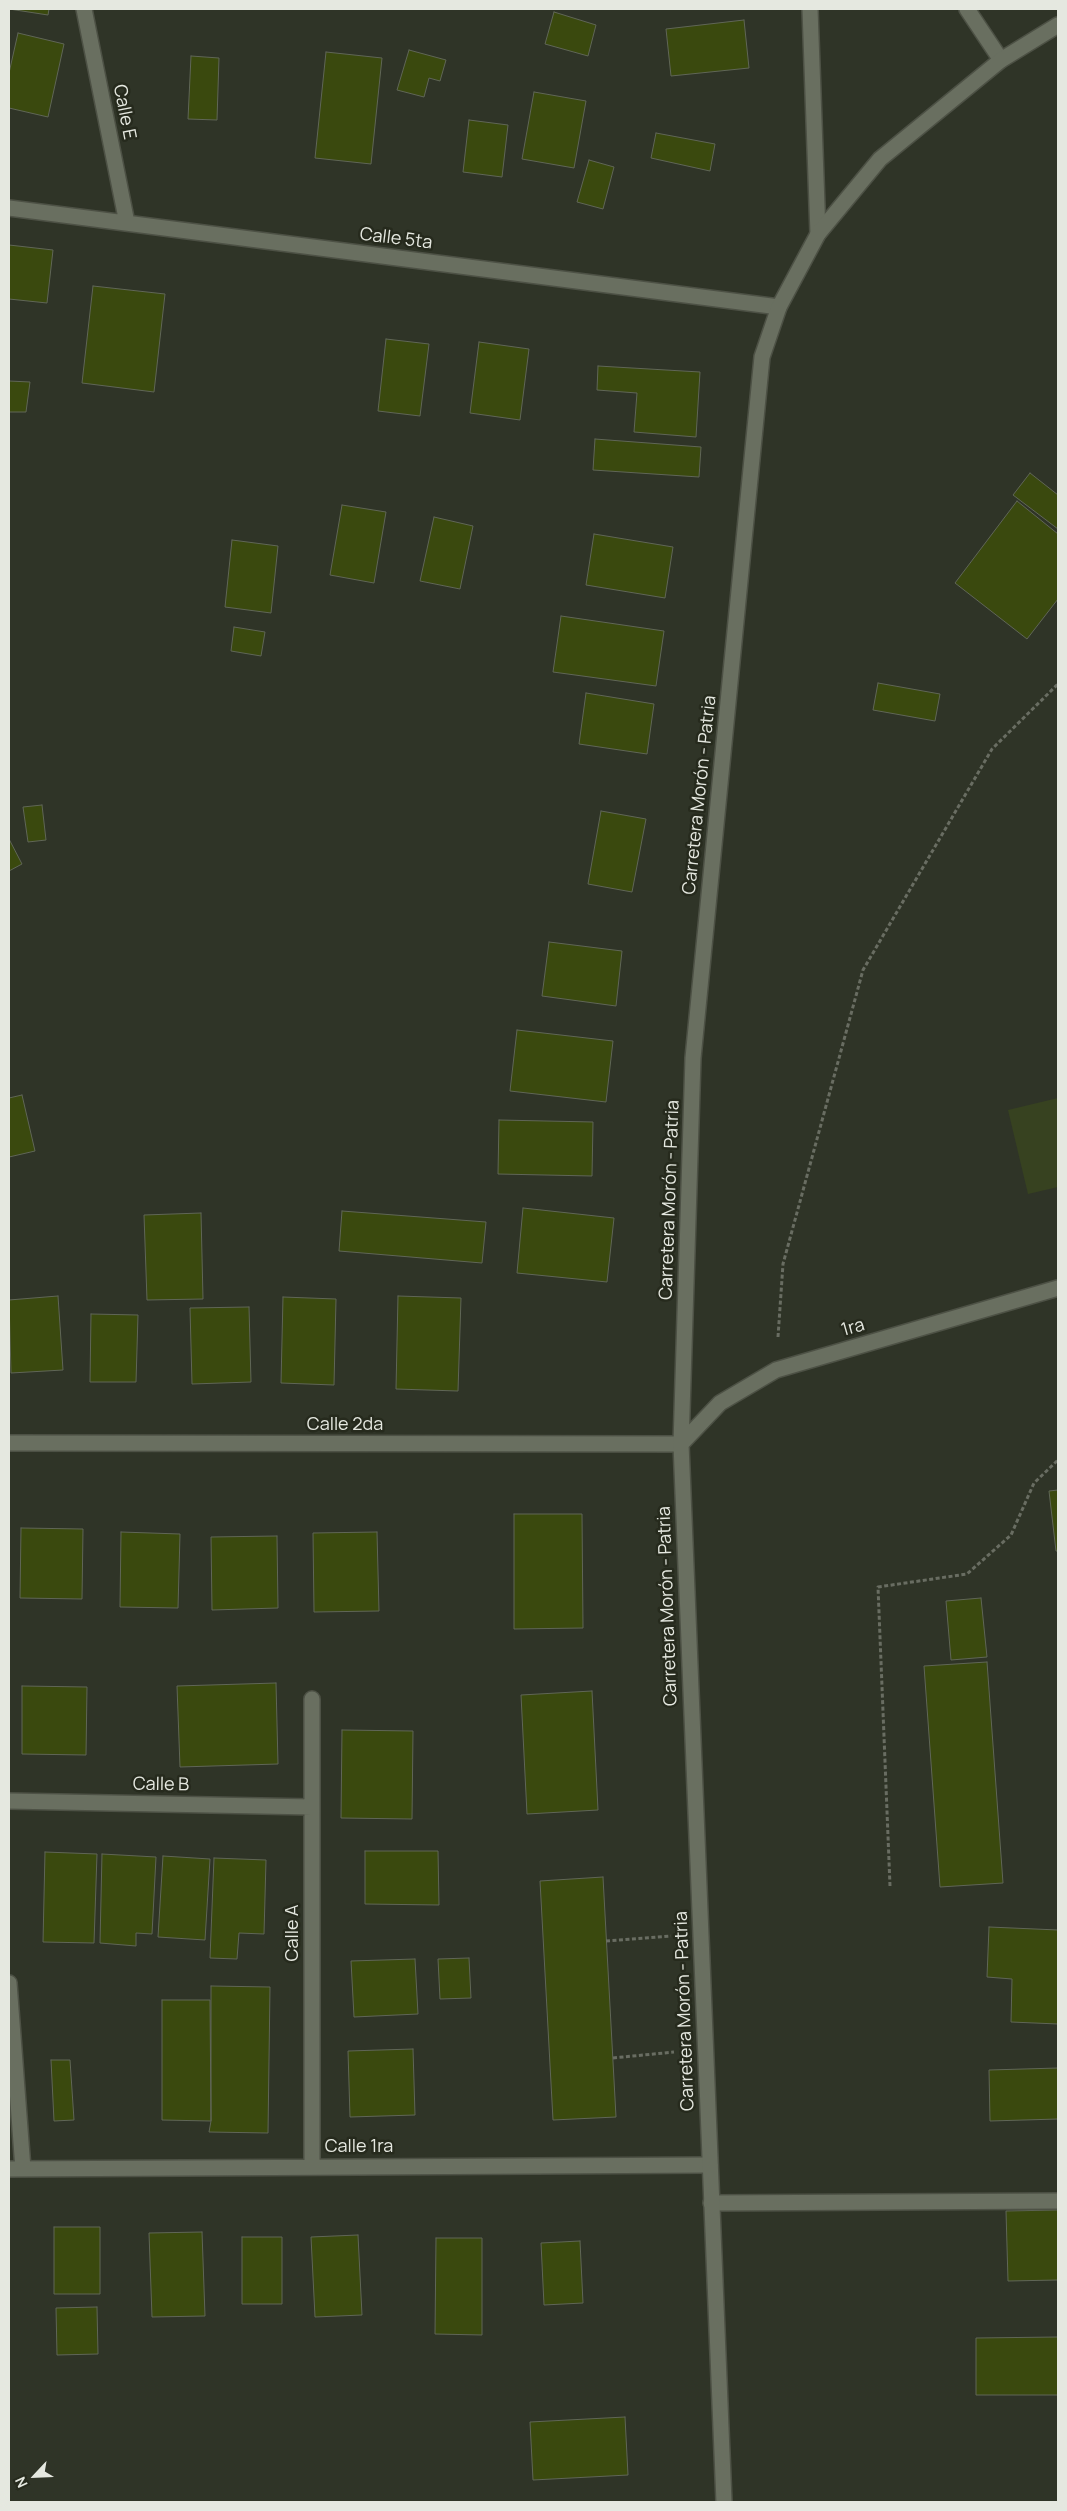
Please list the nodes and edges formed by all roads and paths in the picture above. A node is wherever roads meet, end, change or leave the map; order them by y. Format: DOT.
graph roads {
  1 [pos="84,9"];
  2 [pos="810,9"];
  3 [pos="967,9"];
  4 [pos="1058,25"];
  5 [pos="1001,60"];
  6 [pos="9,208"];
  7 [pos="127,222"];
  8 [pos="818,234"];
  9 [pos="779,307"];
  10 [pos="1058,684"];
  11 [pos="1058,1288"];
  12 [pos="776,1370"];
  13 [pos="9,1443"];
  14 [pos="681,1444"];
  15 [pos="1058,1460"];
  16 [pos="312,1699"];
  17 [pos="9,1801"];
  18 [pos="312,1807"];
  19 [pos="890,1886"];
  20 [pos="700,1934"];
  21 [pos="606,1942"];
  22 [pos="9,1983"];
  23 [pos="705,2048"];
  24 [pos="613,2058"];
  25 [pos="710,2165"];
  26 [pos="312,2166"];
  27 [pos="16,2169"];
  28 [pos="1058,2202"];
  29 [pos="712,2203"];
  30 [pos="724,2502"];
  1 -- 7 [label="street, Calle E"];
  2 -- 8 [label="street"];
  3 -- 5 [label="street"];
  4 -- 5 [label="street, Carretera Morón - Patria"];
  5 -- 8 [label="street, Carretera Morón - Patria"];
  6 -- 7 [label="street, Calle 5ta"];
  7 -- 9 [label="street, Calle 5ta"];
  8 -- 9 [label="street, Carretera Morón - Patria"];
  9 -- 14 [label="street, Carretera Morón - Patria"];
  10 -- 12 [label="path"];
  11 -- 12 [label="street, 1ra"];
  12 -- 14 [label="street, 1ra"];
  13 -- 14 [label="street, Calle 2da"];
  14 -- 20 [label="street, Carretera Morón - Patria"];
  15 -- 19 [label="path"];
  16 -- 18 [label="street, Calle A"];
  17 -- 18 [label="street, Calle B"];
  18 -- 26 [label="street, Calle A"];
  20 -- 21 [label="path"];
  20 -- 23 [label="street, Carretera Morón - Patria"];
  22 -- 27 [label="street"];
  23 -- 24 [label="path"];
  23 -- 25 [label="street, Carretera Morón - Patria"];
  25 -- 26 [label="street, Calle 1ra"];
  25 -- 29 [label="street, Carretera Morón - Patria"];
  26 -- 27 [label="street, Calle 1ra"];
  28 -- 29 [label="street"];
  29 -- 30 [label="street, Carretera Morón - Patria"];
}
